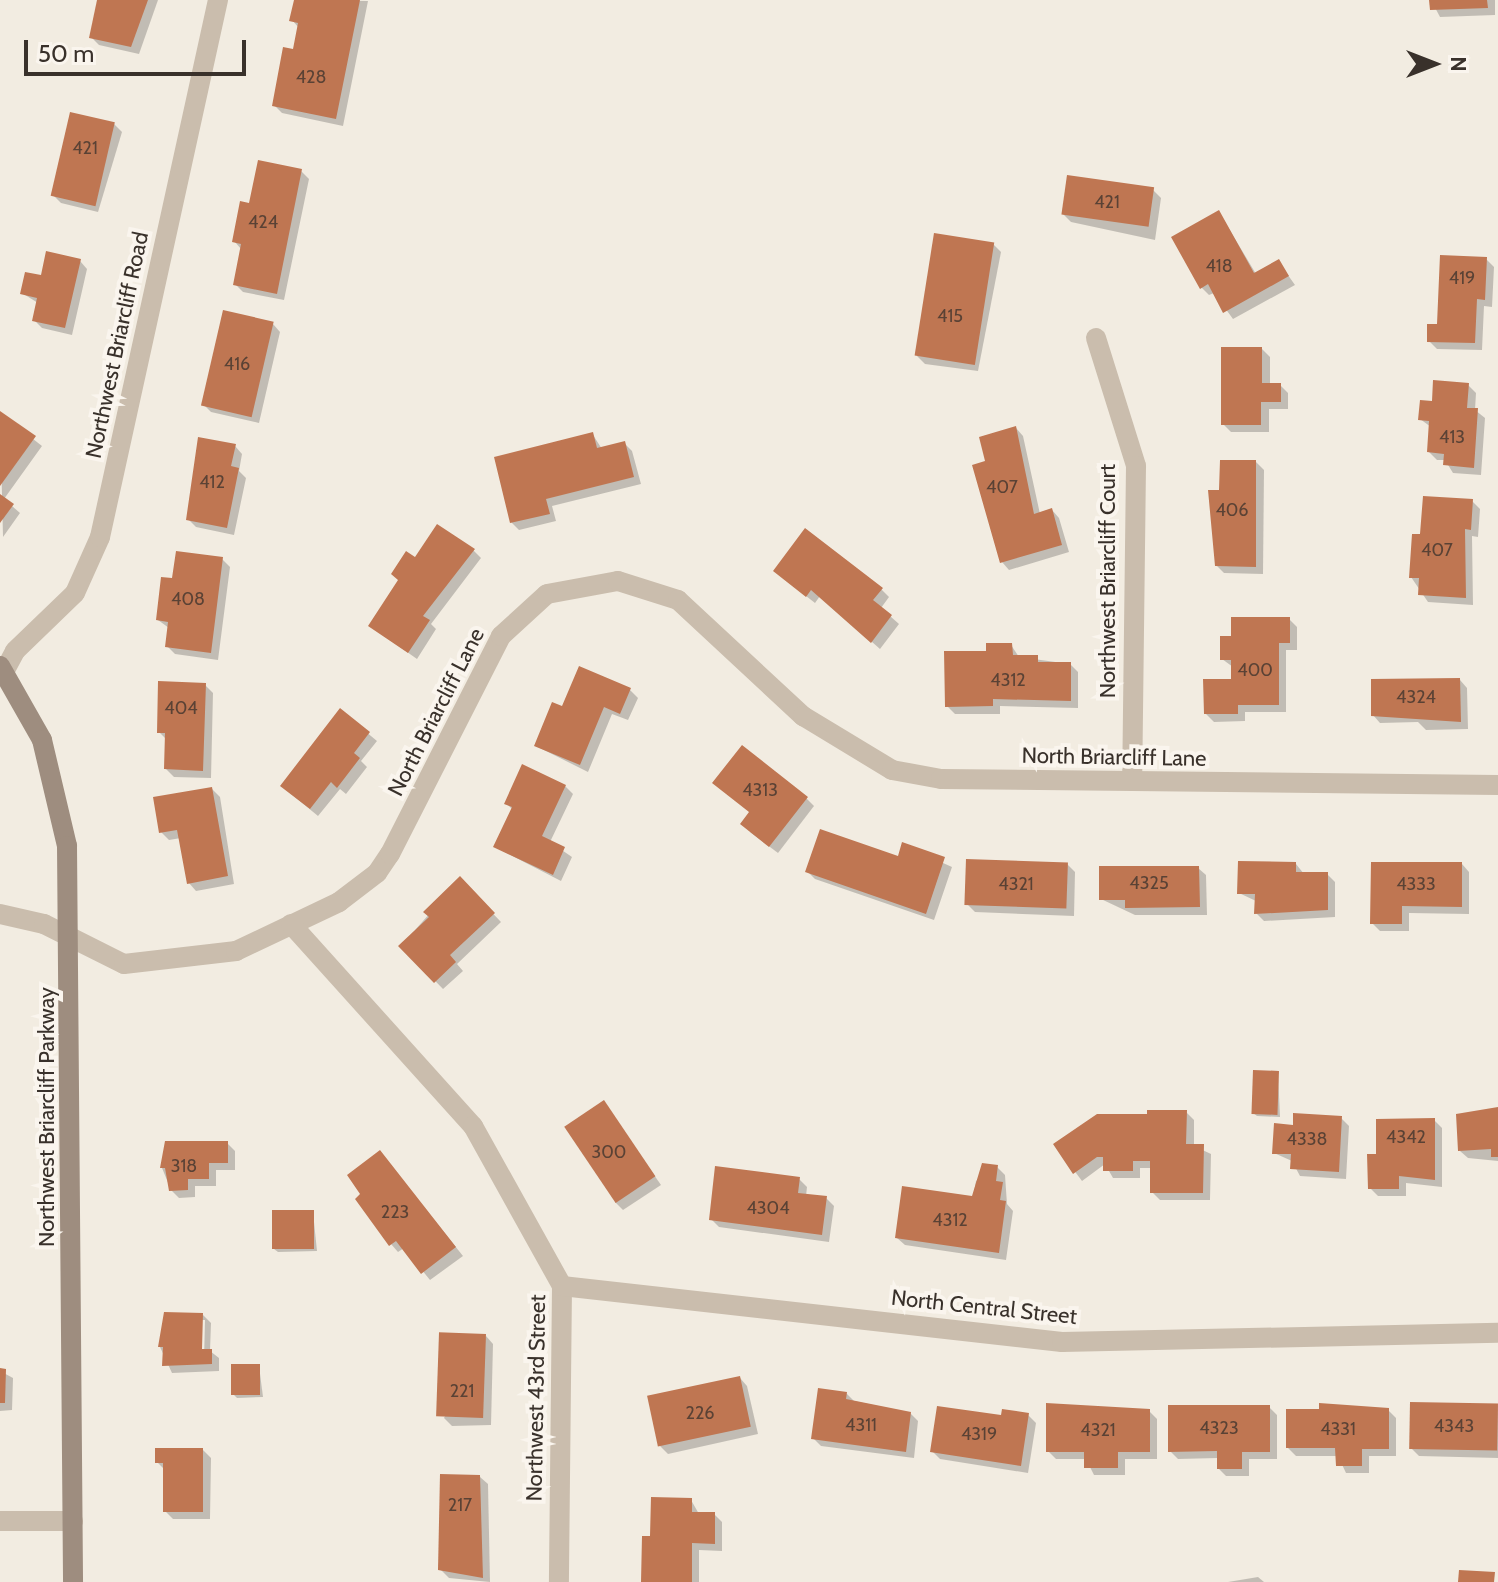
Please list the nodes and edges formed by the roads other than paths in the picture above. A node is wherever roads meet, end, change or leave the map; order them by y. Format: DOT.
graph roads {
  1 [pos="218,0"];
  2 [pos="1096,338"];
  3 [pos="2,668"];
  4 [pos="1132,781"];
  5 [pos="1498,785"];
  6 [pos="0,914"];
  7 [pos="291,924"];
  8 [pos="70,939"];
  9 [pos="562,1286"];
  10 [pos="1498,1333"];
  11 [pos="0,1521"];
  12 [pos="73,1521"];
  13 [pos="73,1582"];
  14 [pos="559,1582"];
  1 -- 3 [label="street, Northwest Briarcliff Road"];
  2 -- 4 [label="street, Northwest Briarcliff Court"];
  3 -- 8 [label="main road, Northwest Briarcliff Parkway"];
  4 -- 5 [label="street, North Briarcliff Lane"];
  4 -- 7 [label="street, North Briarcliff Lane"];
  6 -- 8 [label="street, North Briarcliff Lane"];
  7 -- 8 [label="street, North Briarcliff Lane"];
  7 -- 9 [label="street, Northwest 43rd Street"];
  8 -- 12 [label="main road, Northwest Briarcliff Parkway"];
  9 -- 10 [label="street, North Central Street"];
  9 -- 14 [label="street, Northwest 43rd Street"];
  11 -- 12 [label="street"];
  12 -- 13 [label="main road, Northwest Briarcliff Parkway"];
}
